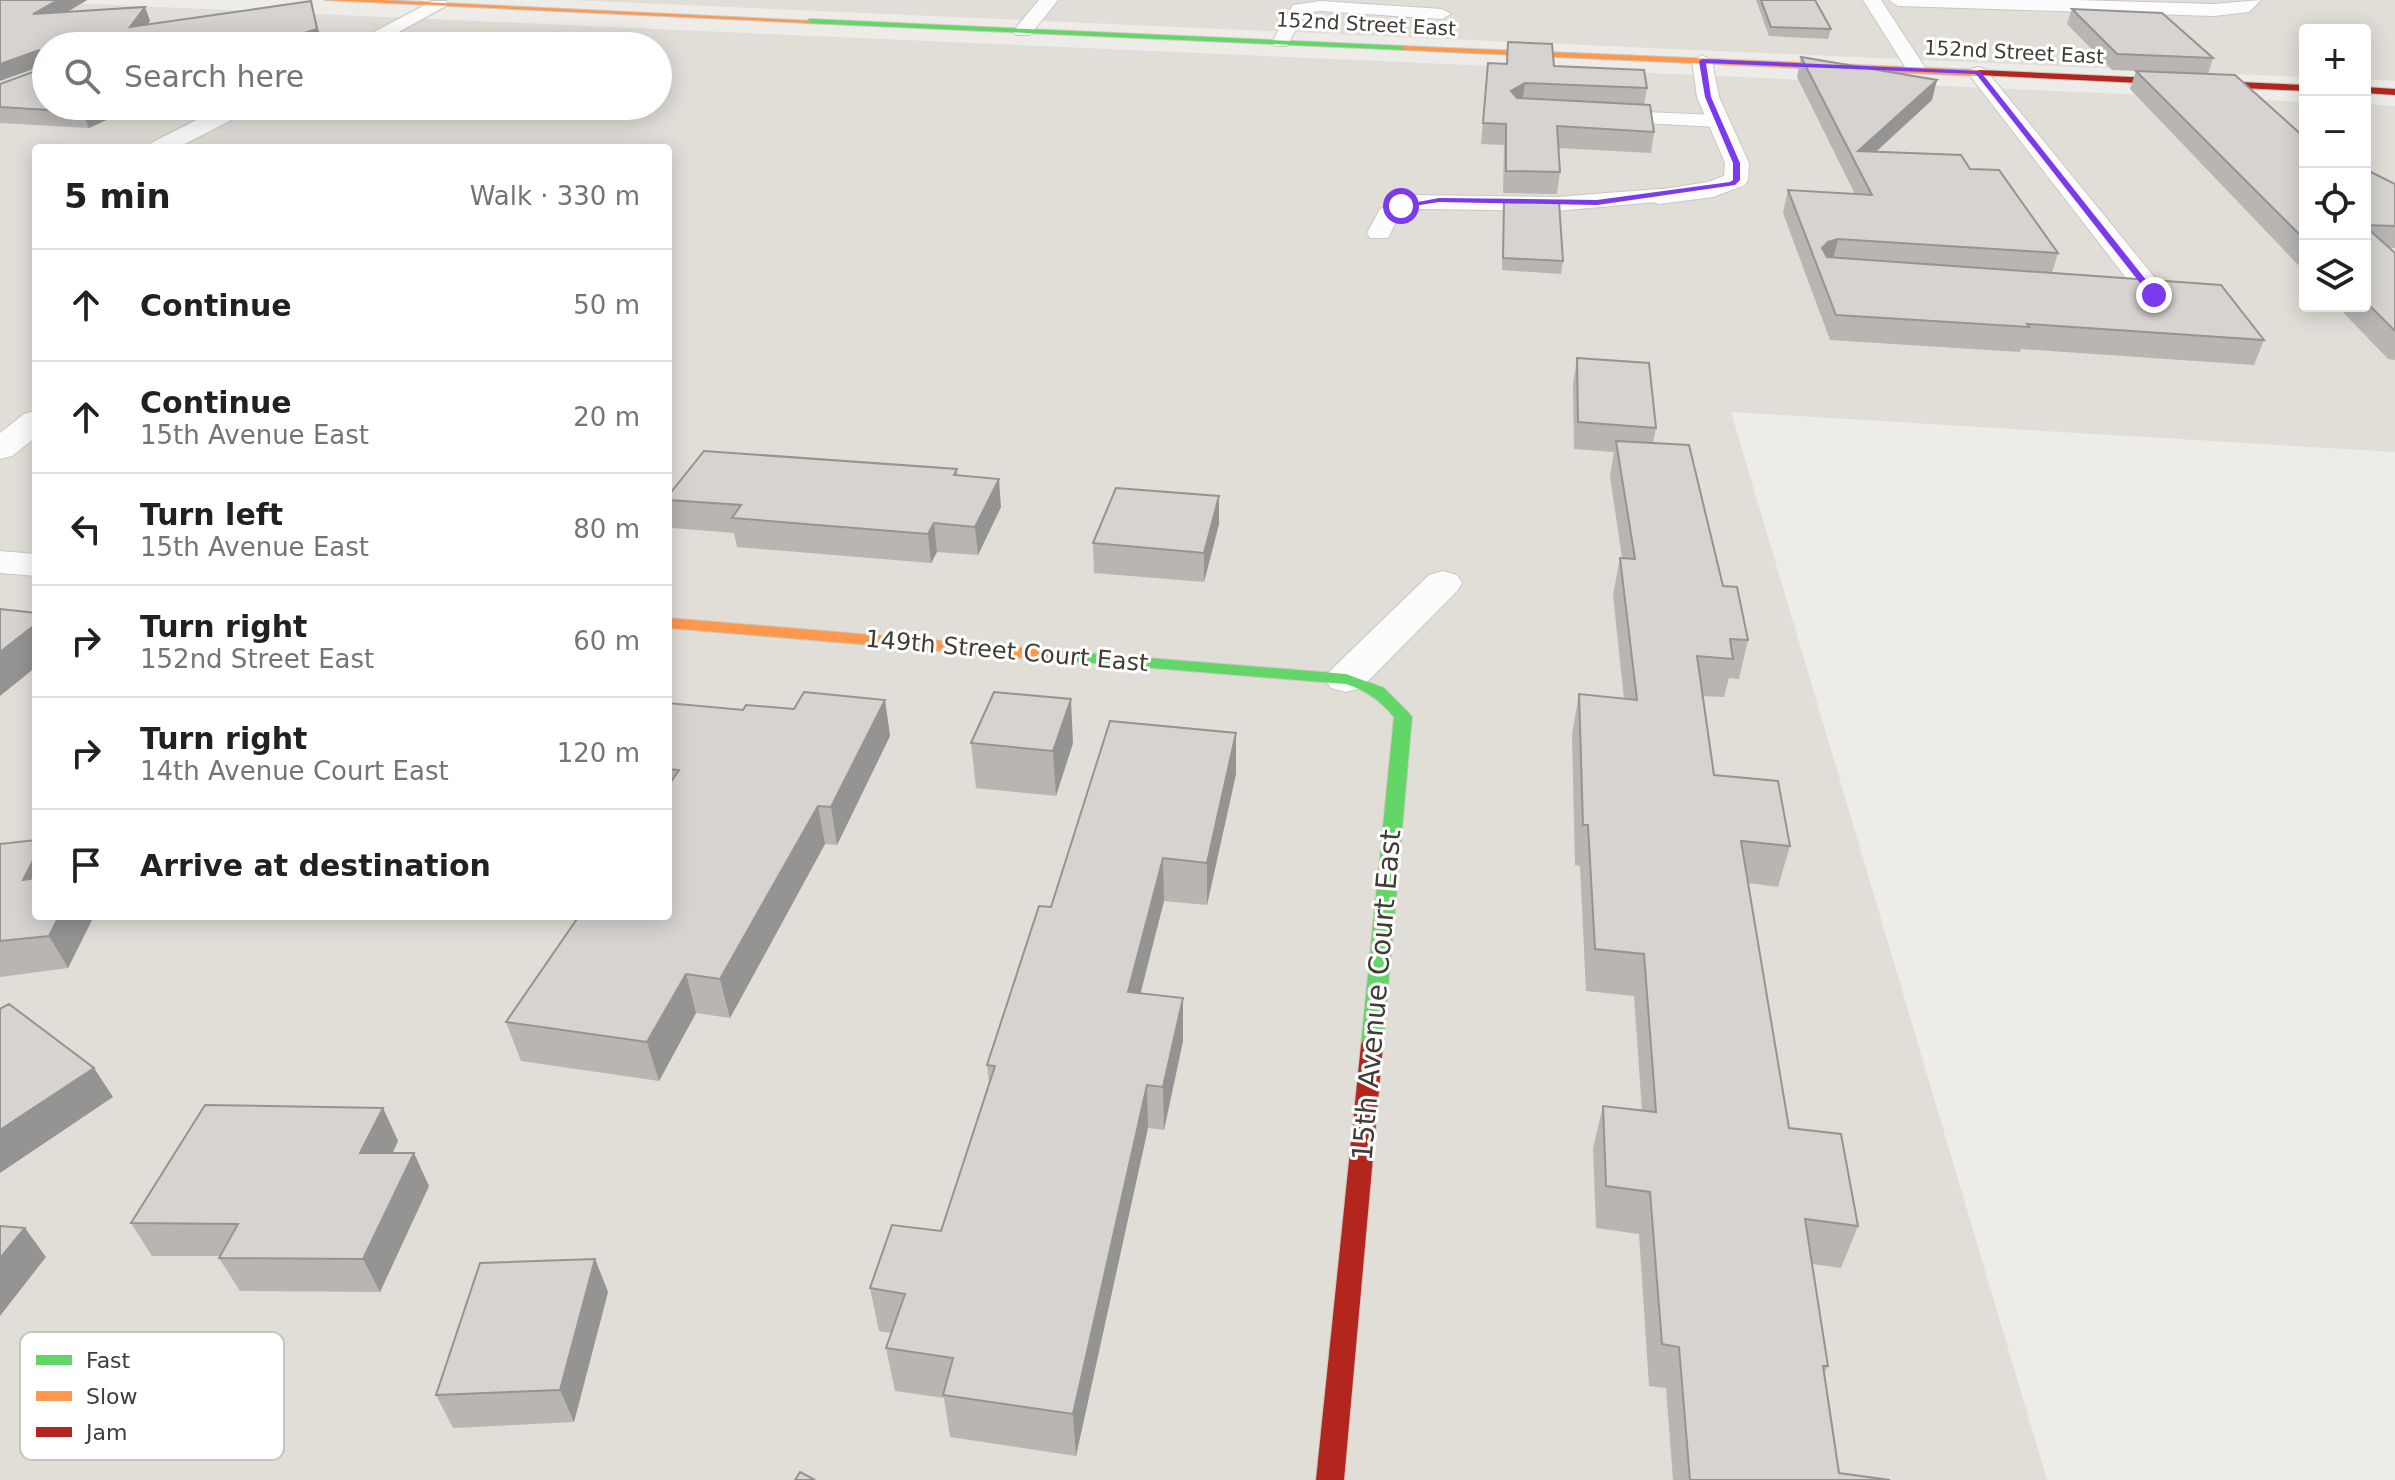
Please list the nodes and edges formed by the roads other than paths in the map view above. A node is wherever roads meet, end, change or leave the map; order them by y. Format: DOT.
graph roads {
  1 [pos="329,0"];
  2 [pos="1049,0"];
  3 [pos="1872,0"];
  4 [pos="1898,0"];
  5 [pos="2252,0"];
  6 [pos="439,5"];
  7 [pos="1443,7"];
  8 [pos="1023,31"];
  9 [pos="386,32"];
  10 [pos="1281,42"];
  11 [pos="1434,49"];
  12 [pos="1702,61"];
  13 [pos="1916,69"];
  14 [pos="1978,73"];
  15 [pos="2299,88"];
  16 [pos="2371,90"];
  17 [pos="2395,92"];
  18 [pos="1582,115"];
  19 [pos="214,120"];
  20 [pos="1717,121"];
  21 [pos="167,144"];
  22 [pos="1659,196"];
  23 [pos="1379,233"];
  24 [pos="2123,293"];
  25 [pos="2154,295"];
  26 [pos="32,424"];
  27 [pos="0,449"];
  28 [pos="0,562"];
  29 [pos="32,565"];
  30 [pos="1443,583"];
  31 [pos="672,623"];
  32 [pos="1346,679"];
  33 [pos="1330,1480"];
  1 -- 6 [label="main road, 152nd Street East"];
  2 -- 8 [label="street"];
  3 -- 13 [label="street"];
  4 -- 5 [label="street"];
  6 -- 8 [label="main road, 152nd Street East"];
  6 -- 9 [label="street"];
  7 -- 10 [label="lane"];
  7 -- 11 [label="lane"];
  8 -- 10 [label="main road, 152nd Street East"];
  10 -- 11 [label="main road, 152nd Street East"];
  11 -- 12 [label="main road, 152nd Street East"];
  12 -- 13 [label="main road, 152nd Street East"];
  12 -- 20 [label="street"];
  13 -- 14 [label="main road, 152nd Street East"];
  14 -- 15 [label="main road, 152nd Street East"];
  14 -- 25 [label="street"];
  16 -- 17 [label="main road"];
  18 -- 20 [label="lane"];
  19 -- 21 [label="street"];
  20 -- 22 [label="street"];
  22 -- 23 [label="lane"];
  24 -- 25 [label="lane"];
  26 -- 27 [label="street"];
  28 -- 29 [label="street"];
  30 -- 32 [label="street"];
  31 -- 32 [label="main road, 149th Street Court East"];
  32 -- 33 [label="main road, 15th Avenue Court East"];
}
